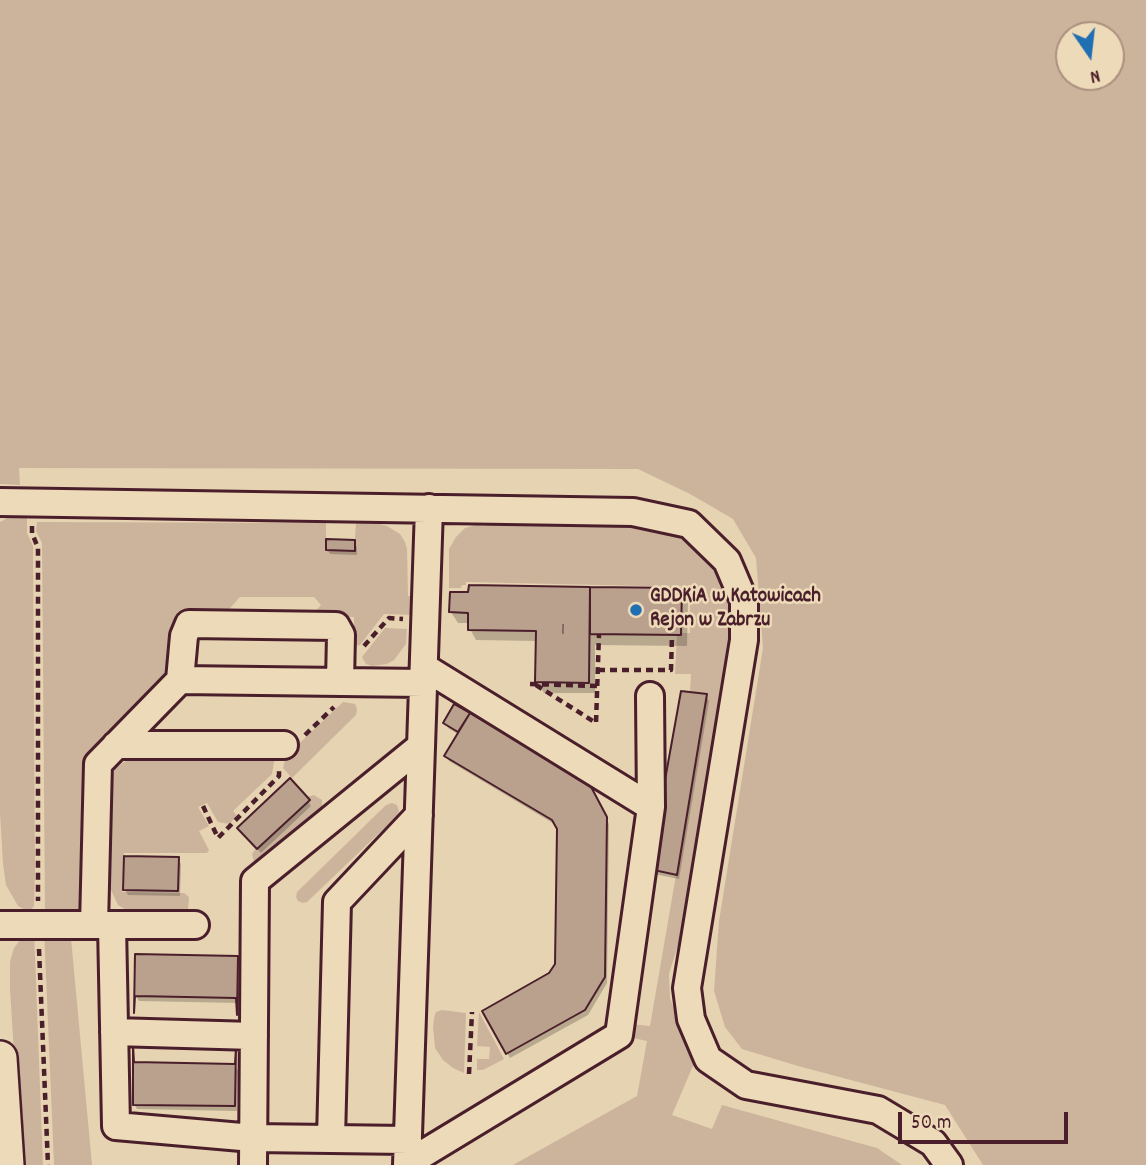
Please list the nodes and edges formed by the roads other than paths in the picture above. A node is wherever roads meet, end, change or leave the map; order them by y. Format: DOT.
graph roads {
  1 [pos="0,502"];
  2 [pos="429,508"];
  3 [pos="424,675"];
  4 [pos="180,680"];
  5 [pos="340,692"];
  6 [pos="650,696"];
  7 [pos="117,745"];
  8 [pos="421,746"];
  9 [pos="286,749"];
  10 [pos="652,807"];
  11 [pos="419,815"];
  12 [pos="0,925"];
  13 [pos="103,925"];
  14 [pos="195,925"];
  15 [pos="114,1032"];
  16 [pos="254,1036"];
  17 [pos="0,1058"];
  18 [pos="253,1138"];
  19 [pos="331,1139"];
  20 [pos="408,1156"];
  21 [pos="7,1165"];
  22 [pos="253,1165"];
  23 [pos="949,1165"];
  1 -- 2 [label="street"];
  2 -- 3 [label="street"];
  2 -- 23 [label="street"];
  3 -- 5 [label="street"];
  3 -- 8 [label="street"];
  3 -- 10 [label="street"];
  4 -- 5 [label="street"];
  4 -- 5 [label="street"];
  4 -- 7 [label="street"];
  6 -- 10 [label="street"];
  7 -- 9 [label="street"];
  7 -- 13 [label="street"];
  8 -- 11 [label="street"];
  8 -- 16 [label="street"];
  10 -- 20 [label="street"];
  11 -- 19 [label="street"];
  11 -- 20 [label="street"];
  12 -- 13 [label="street"];
  13 -- 14 [label="street"];
  13 -- 15 [label="street"];
  15 -- 16 [label="street"];
  15 -- 18 [label="street"];
  16 -- 18 [label="street"];
  17 -- 21 [label="main road"];
  18 -- 19 [label="street"];
  18 -- 22 [label="street"];
  19 -- 20 [label="street"];
}
